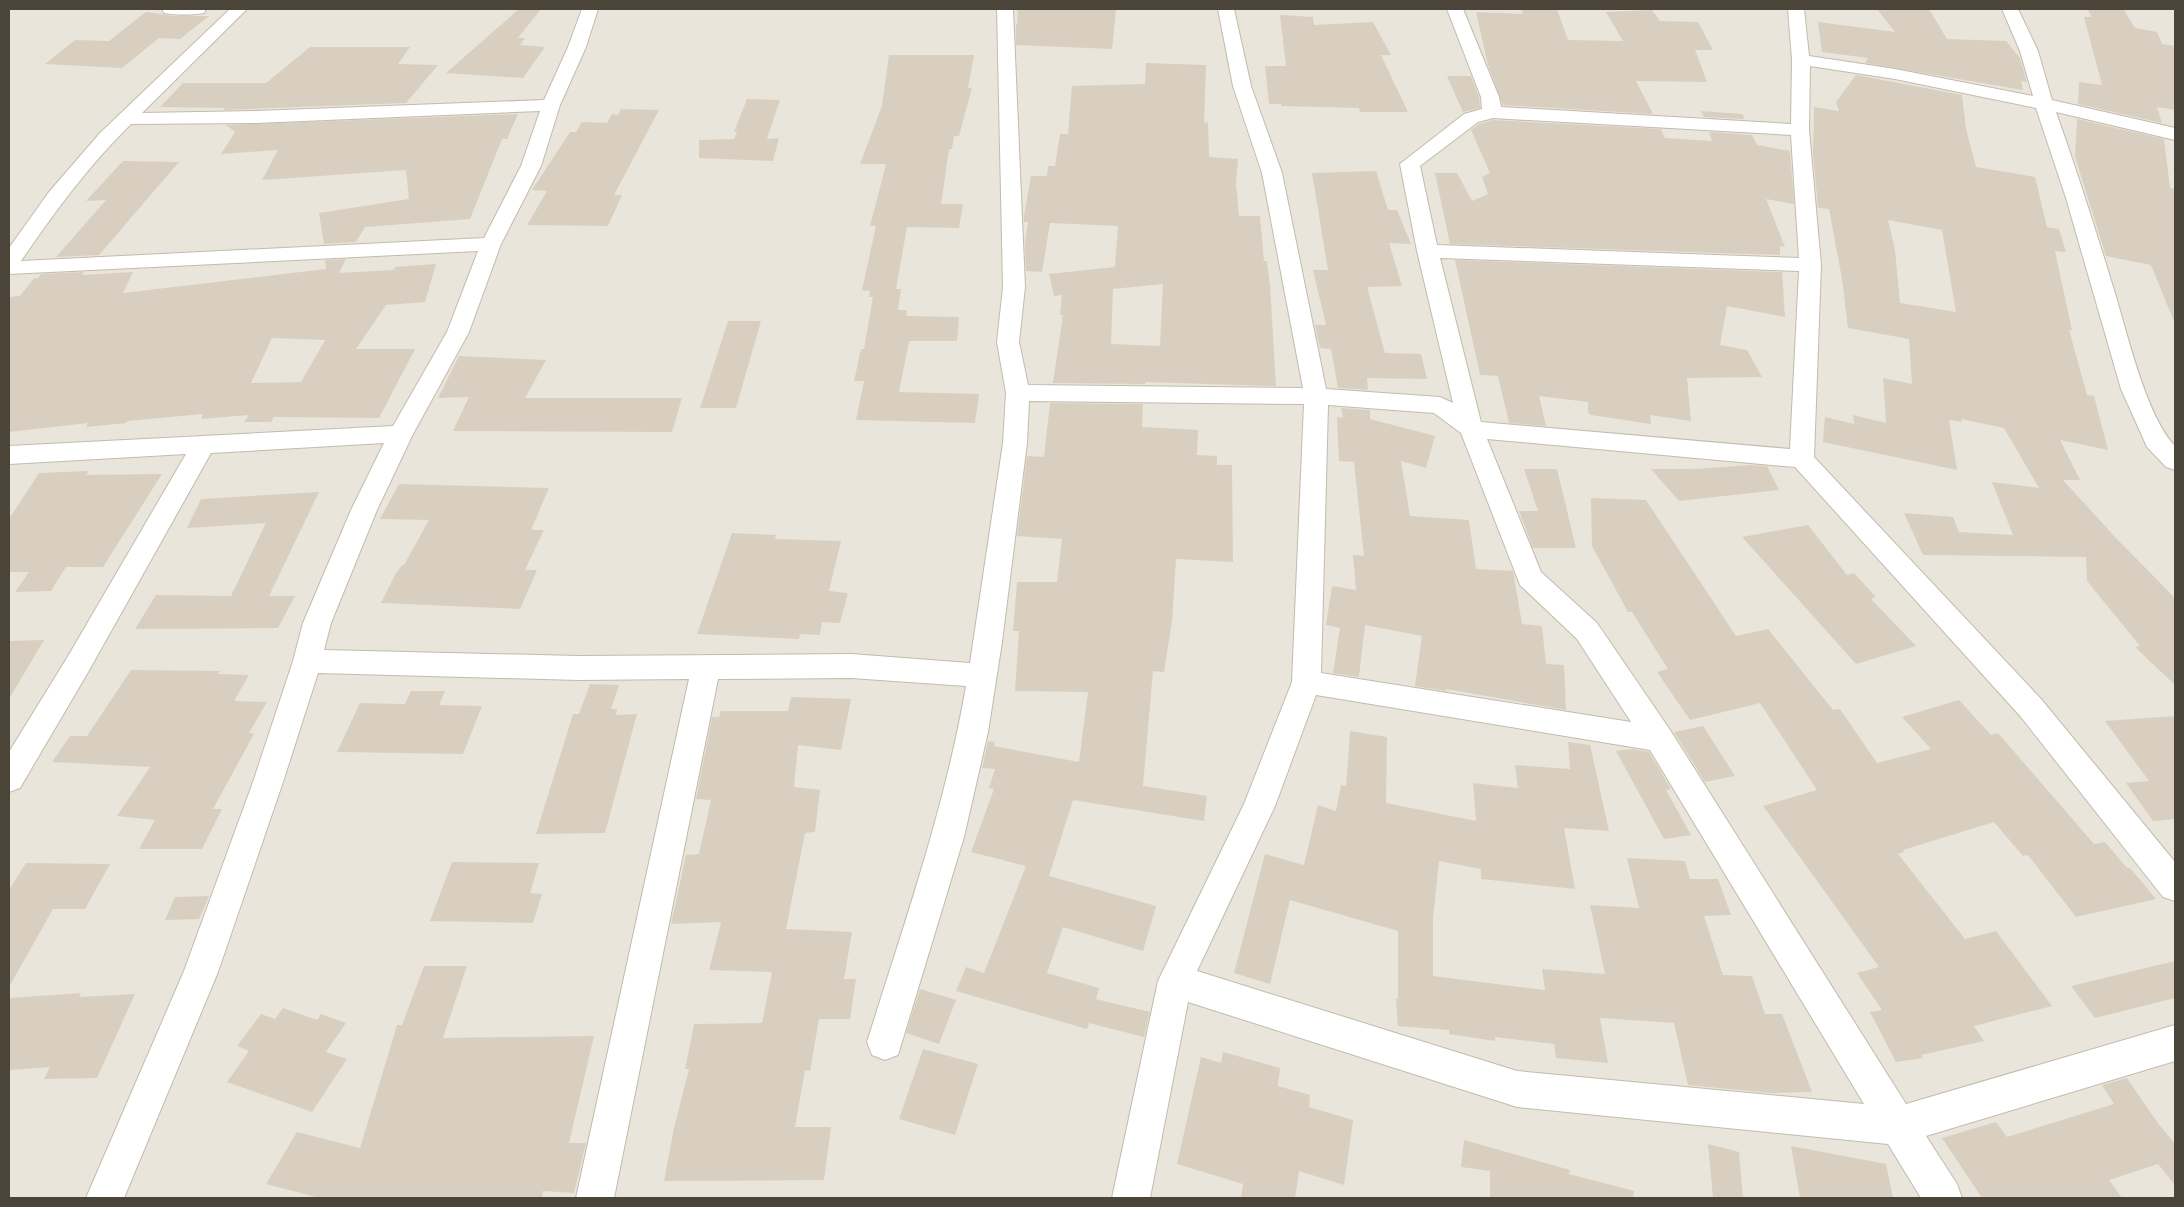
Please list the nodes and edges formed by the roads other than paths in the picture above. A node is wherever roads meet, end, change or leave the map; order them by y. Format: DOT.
graph roads {
  1 [pos="170,9"];
  2 [pos="198,9"];
  3 [pos="239,9"];
  4 [pos="590,9"];
  5 [pos="1006,9"];
  6 [pos="1226,9"];
  7 [pos="1455,9"];
  8 [pos="1796,9"];
  9 [pos="2010,9"];
  10 [pos="1801,60"];
  11 [pos="2044,104"];
  12 [pos="551,105"];
  13 [pos="1492,112"];
  14 [pos="125,119"];
  15 [pos="1800,130"];
  16 [pos="2175,134"];
  17 [pos="491,244"];
  18 [pos="1428,251"];
  19 [pos="9,264"];
  20 [pos="1810,264"];
  21 [pos="9,268"];
  22 [pos="1018,393"];
  23 [pos="1316,396"];
  24 [pos="1471,429"];
  25 [pos="401,434"];
  26 [pos="204,444"];
  27 [pos="9,455"];
  28 [pos="1802,459"];
  29 [pos="2175,461"];
  30 [pos="307,661"];
  31 [pos="706,667"];
  32 [pos="981,675"];
  33 [pos="1306,682"];
  34 [pos="1659,739"];
  35 [pos="9,779"];
  36 [pos="2175,886"];
  37 [pos="1175,981"];
  38 [pos="885,1042"];
  39 [pos="2175,1043"];
  40 [pos="1896,1126"];
  41 [pos="105,1198"];
  42 [pos="595,1198"];
  43 [pos="1131,1198"];
  44 [pos="1942,1198"];
  1 -- 2 [label="street"];
  3 -- 14 [label="street"];
  4 -- 12 [label="street"];
  5 -- 22 [label="street"];
  6 -- 23 [label="street"];
  7 -- 13 [label="street"];
  8 -- 10 [label="street"];
  9 -- 11 [label="street"];
  10 -- 11 [label="street"];
  10 -- 15 [label="street"];
  11 -- 16 [label="street"];
  11 -- 29 [label="street"];
  12 -- 14 [label="street"];
  12 -- 17 [label="street"];
  13 -- 15 [label="street"];
  13 -- 18 [label="street"];
  14 -- 19 [label="street"];
  15 -- 20 [label="street"];
  17 -- 21 [label="street"];
  17 -- 25 [label="street"];
  18 -- 20 [label="street"];
  18 -- 24 [label="street"];
  20 -- 28 [label="street"];
  22 -- 23 [label="street"];
  22 -- 32 [label="street"];
  23 -- 24 [label="street"];
  23 -- 33 [label="street"];
  24 -- 28 [label="street"];
  24 -- 34 [label="street"];
  25 -- 26 [label="street"];
  25 -- 30 [label="street"];
  26 -- 27 [label="street"];
  26 -- 35 [label="street"];
  28 -- 36 [label="street"];
  30 -- 31 [label="street"];
  30 -- 41 [label="street"];
  31 -- 32 [label="street"];
  31 -- 42 [label="street"];
  32 -- 38 [label="street"];
  33 -- 34 [label="street"];
  33 -- 37 [label="street"];
  34 -- 40 [label="street"];
  37 -- 40 [label="street"];
  37 -- 43 [label="street"];
  39 -- 40 [label="street"];
  40 -- 44 [label="street"];
}
